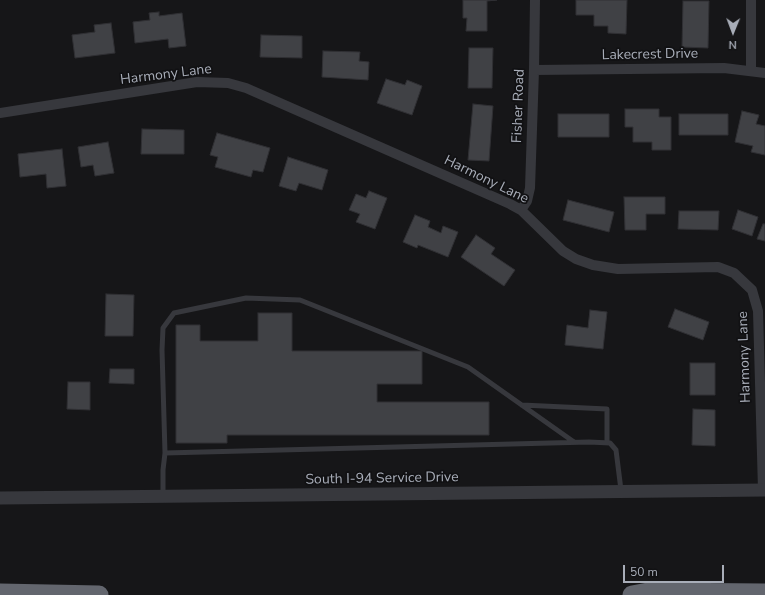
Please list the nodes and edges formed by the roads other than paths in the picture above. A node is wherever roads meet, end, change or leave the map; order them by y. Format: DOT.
graph roads {
  1 [pos="535,0"];
  2 [pos="751,0"];
  3 [pos="534,70"];
  4 [pos="750,71"];
  5 [pos="765,74"];
  6 [pos="0,113"];
  7 [pos="521,210"];
  8 [pos="522,405"];
  9 [pos="574,442"];
  10 [pos="607,443"];
  11 [pos="165,452"];
  12 [pos="764,490"];
  13 [pos="621,491"];
  14 [pos="0,498"];
  15 [pos="162,498"];
  16 [pos="0,593"];
  17 [pos="765,593"];
  18 [pos="99,595"];
  19 [pos="632,595"];
  1 -- 3 [label="street, Fisher Road"];
  2 -- 4 [label="street"];
  3 -- 4 [label="street, Lakecrest Drive"];
  3 -- 7 [label="street, Fisher Road"];
  4 -- 5 [label="street, Lakecrest Drive"];
  6 -- 7 [label="street, Harmony Lane"];
  7 -- 12 [label="street, Harmony Lane"];
  8 -- 9 [label="lane"];
  8 -- 10 [label="lane"];
  8 -- 11 [label="lane"];
  9 -- 10 [label="lane"];
  9 -- 11 [label="lane"];
  10 -- 13 [label="lane"];
  11 -- 15 [label="lane"];
  12 -- 13 [label="street, South I-94 Service Drive"];
  13 -- 15 [label="street, South I-94 Service Drive"];
  14 -- 15 [label="street, South I-94 Service Drive"];
  16 -- 18 [label="highway"];
  17 -- 19 [label="highway"];
}
